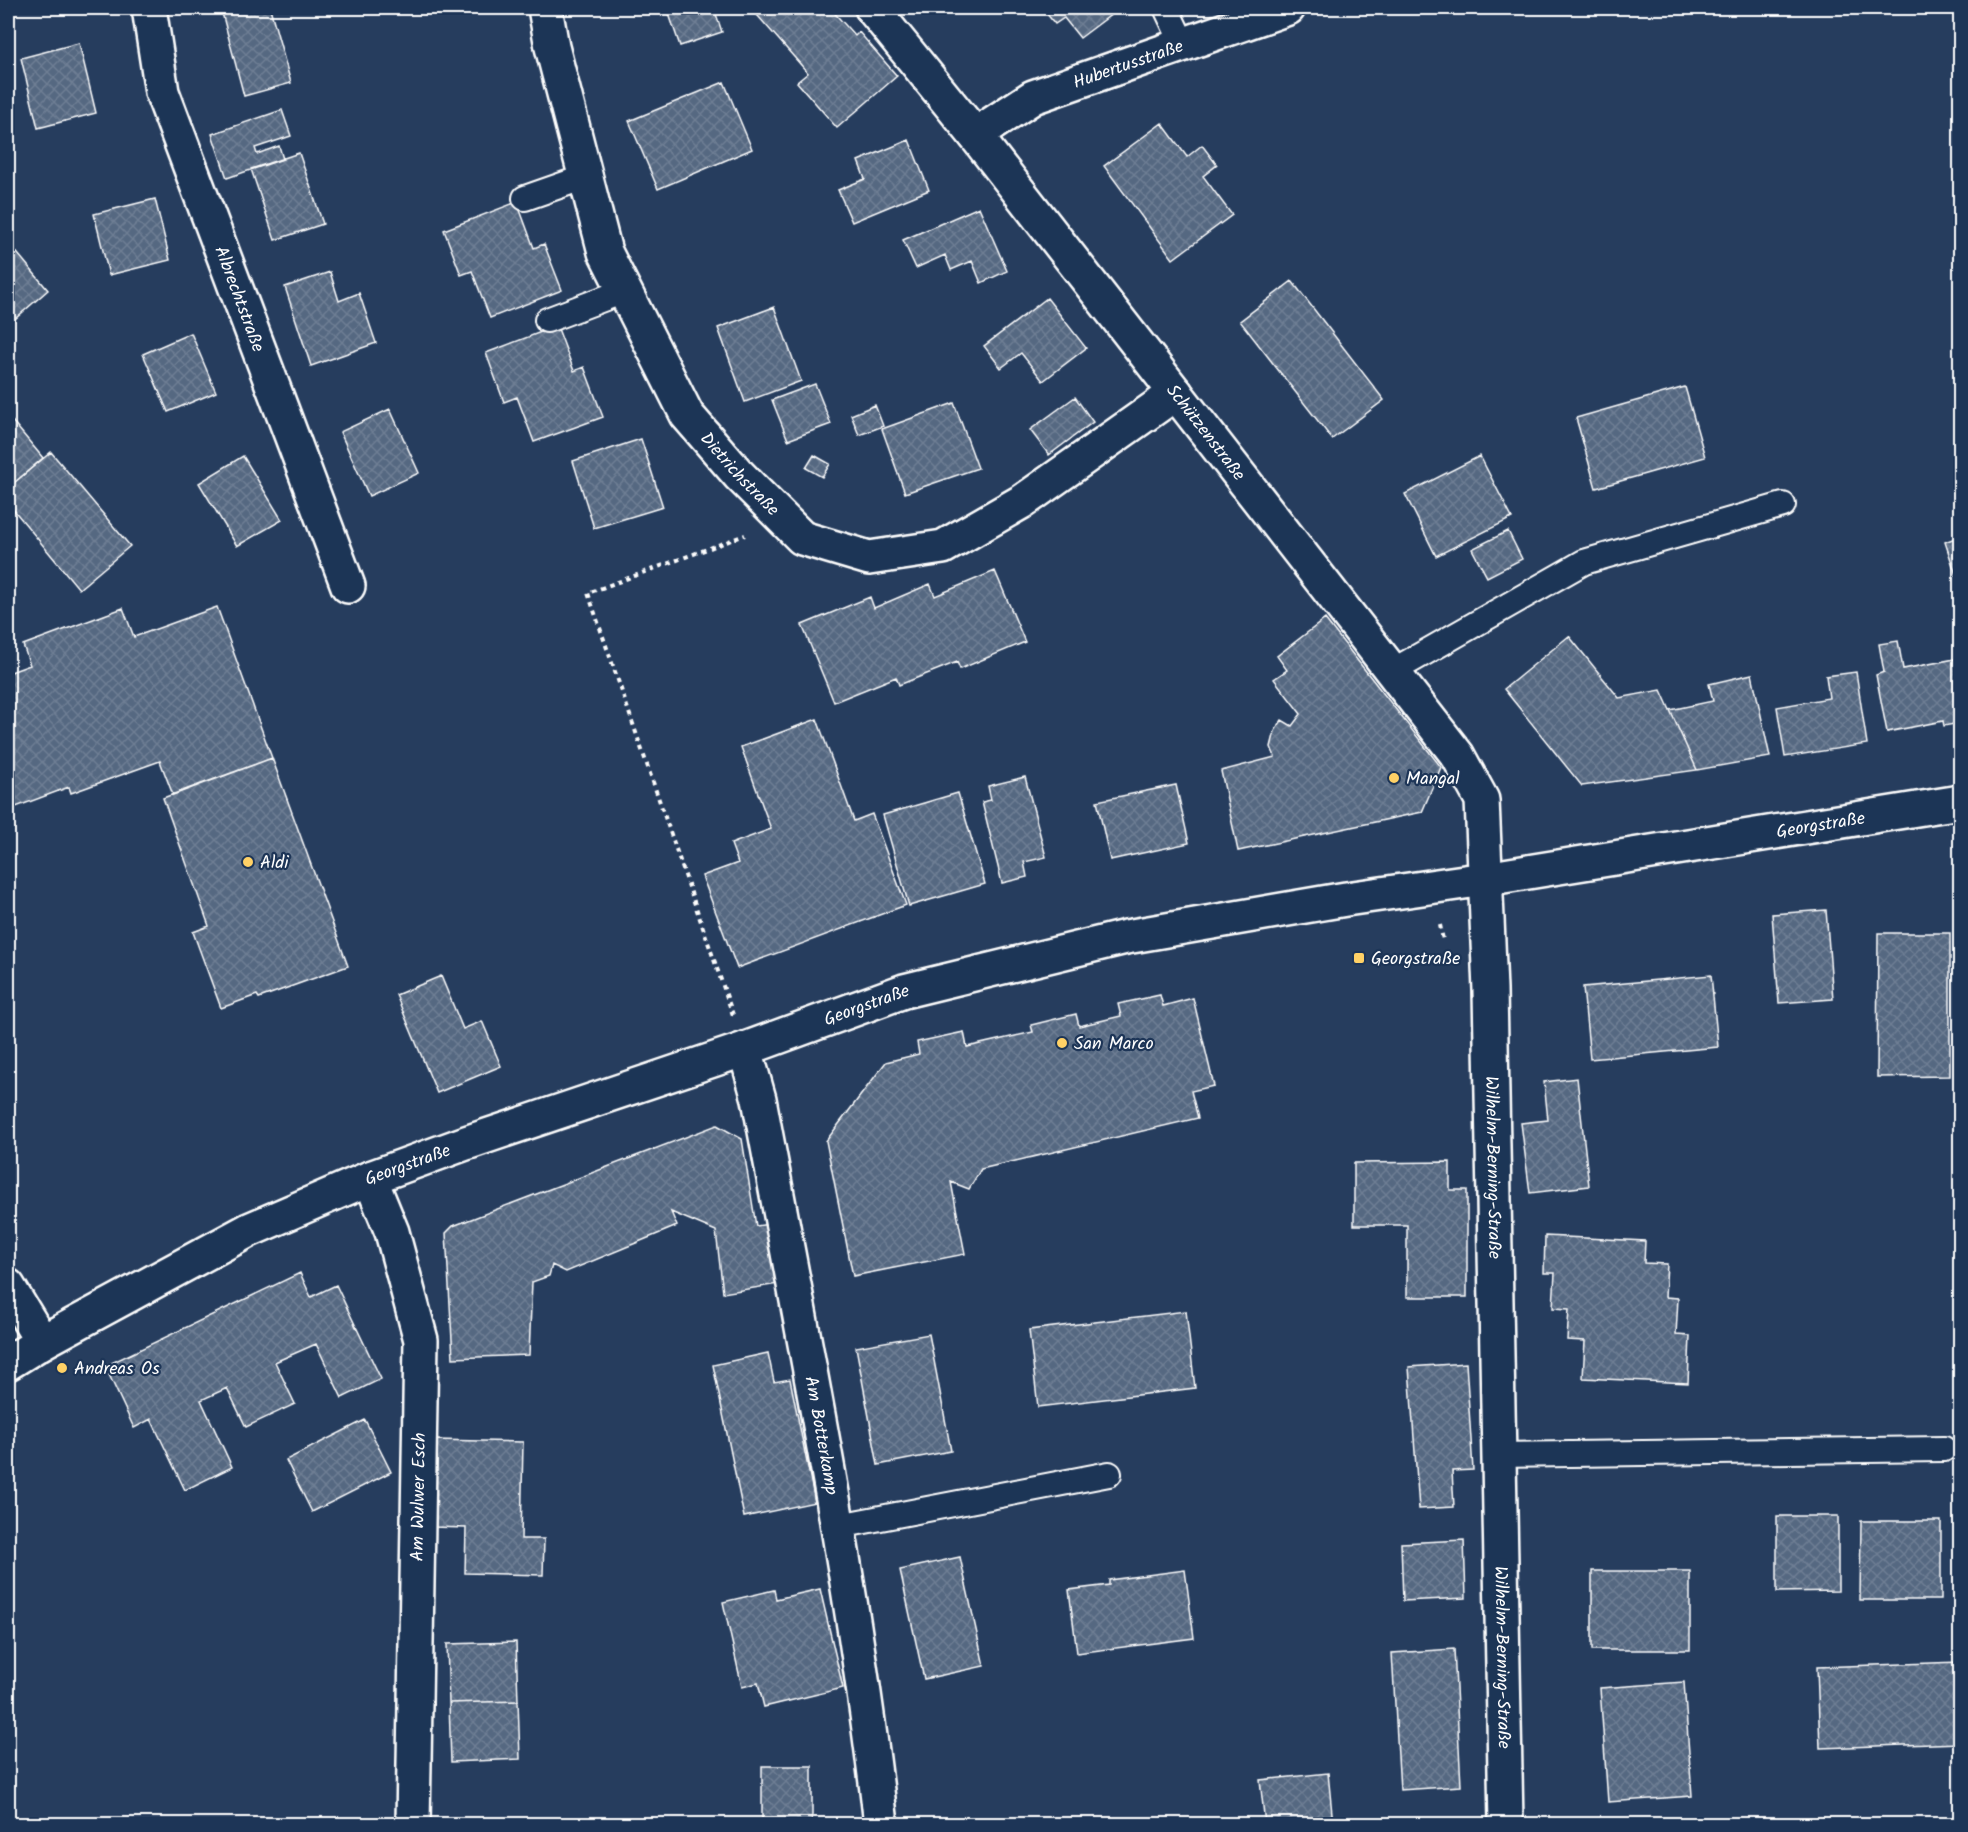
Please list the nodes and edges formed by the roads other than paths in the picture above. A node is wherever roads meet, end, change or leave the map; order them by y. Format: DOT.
graph roads {
  1 [pos="148,8"];
  2 [pos="545,8"];
  3 [pos="872,8"];
  4 [pos="1166,8"];
  5 [pos="1288,8"];
  6 [pos="1183,44"];
  7 [pos="975,135"];
  8 [pos="585,177"];
  9 [pos="525,198"];
  10 [pos="624,291"];
  11 [pos="547,321"];
  12 [pos="1176,393"];
  13 [pos="1783,505"];
  14 [pos="348,586"];
  15 [pos="1391,672"];
  16 [pos="1960,802"];
  17 [pos="1485,879"];
  18 [pos="745,1049"];
  19 [pos="369,1178"];
  20 [pos="8,1286"];
  21 [pos="42,1342"];
  22 [pos="8,1364"];
  23 [pos="1944,1449"];
  24 [pos="1497,1455"];
  25 [pos="1109,1474"];
  26 [pos="839,1526"];
  27 [pos="412,1824"];
  28 [pos="880,1824"];
  29 [pos="1506,1824"];
  1 -- 14 [label="street, Albrechtstraße"];
  2 -- 8 [label="street, Dietrichstraße"];
  3 -- 7 [label="street, Schützenstraße"];
  4 -- 6 [label="lane"];
  5 -- 6 [label="street, Hubertusstraße"];
  6 -- 7 [label="street, Hubertusstraße"];
  7 -- 12 [label="street, Schützenstraße"];
  8 -- 9 [label="lane"];
  8 -- 10 [label="street, Dietrichstraße"];
  10 -- 11 [label="lane"];
  10 -- 12 [label="street, Dietrichstraße"];
  12 -- 15 [label="street, Schützenstraße"];
  13 -- 15 [label="lane"];
  15 -- 17 [label="street, Schützenstraße"];
  16 -- 17 [label="street, Georgstraße"];
  17 -- 18 [label="street, Georgstraße"];
  17 -- 24 [label="street, Wilhelm-Berning-Straße"];
  18 -- 19 [label="street, Georgstraße"];
  18 -- 26 [label="street, Am Botterkamp"];
  19 -- 21 [label="street, Georgstraße"];
  19 -- 27 [label="street, Am Wulwer Esch"];
  20 -- 21 [label="street"];
  21 -- 22 [label="street, Georgstraße"];
  23 -- 24 [label="lane"];
  24 -- 29 [label="street, Wilhelm-Berning-Straße"];
  25 -- 26 [label="lane"];
  26 -- 28 [label="street, Am Botterkamp"];
}
